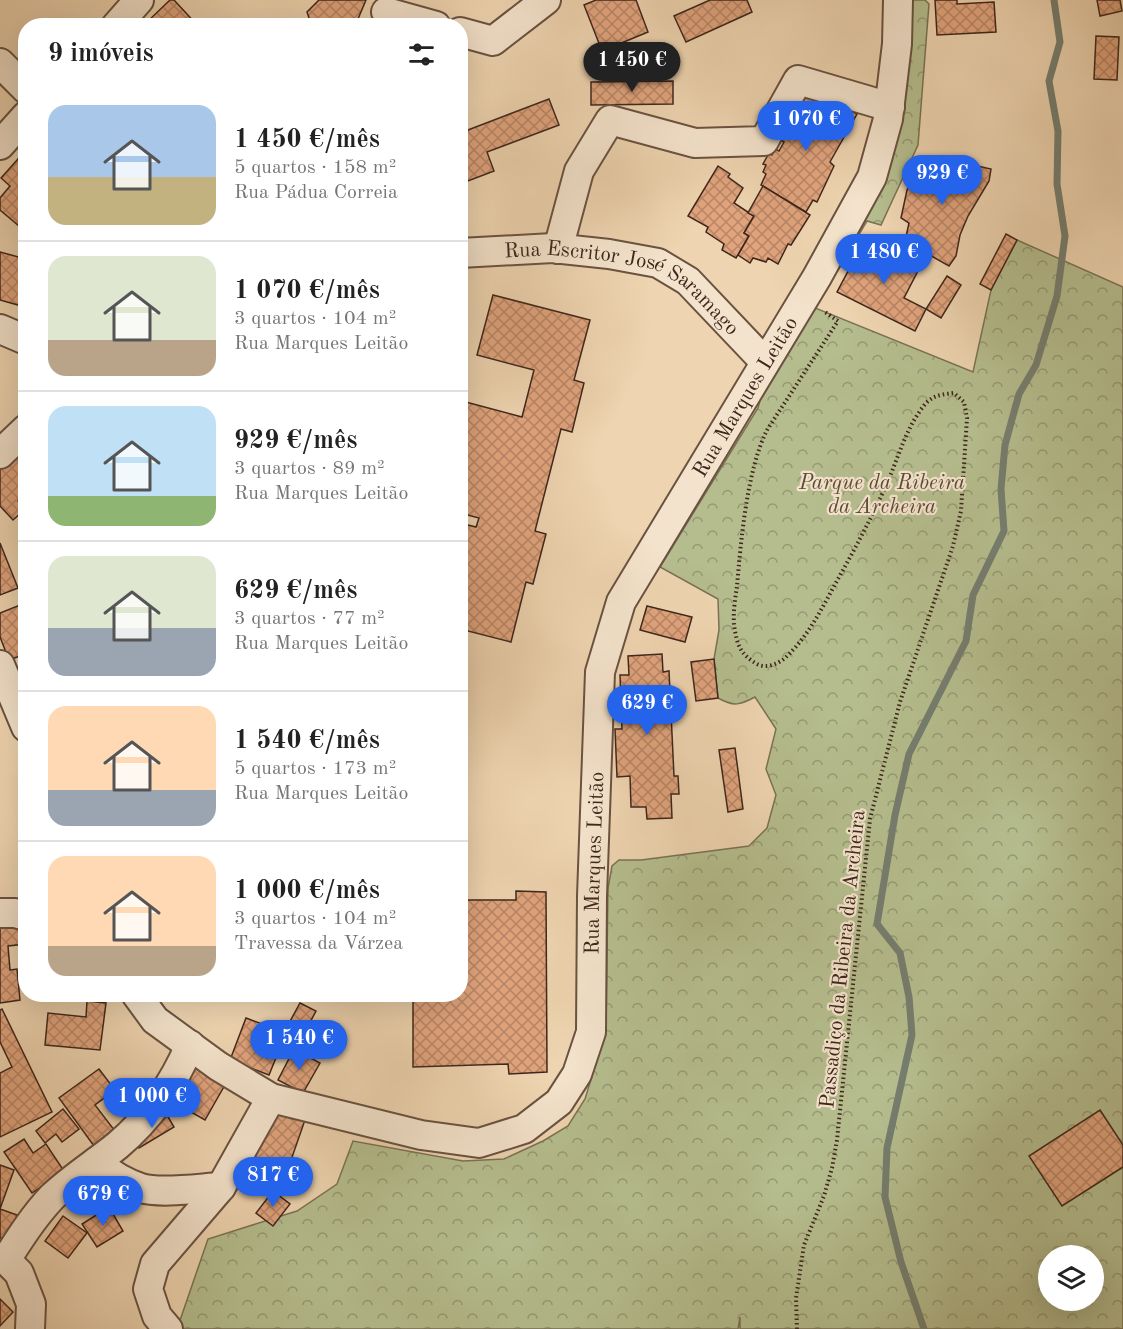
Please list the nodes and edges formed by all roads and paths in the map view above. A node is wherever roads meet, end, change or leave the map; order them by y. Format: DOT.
graph roads {
  1 [pos="140,0"];
  2 [pos="546,0"];
  3 [pos="898,0"];
  4 [pos="386,12"];
  5 [pos="123,18"];
  6 [pos="407,18"];
  7 [pos="468,34"];
  8 [pos="0,63"];
  9 [pos="18,81"];
  10 [pos="890,107"];
  11 [pos="18,125"];
  12 [pos="0,146"];
  13 [pos="558,249"];
  14 [pos="468,252"];
  15 [pos="821,310"];
  16 [pos="0,329"];
  17 [pos="18,337"];
  18 [pos="765,363"];
  19 [pos="18,437"];
  20 [pos="0,454"];
  21 [pos="0,665"];
  22 [pos="18,708"];
  23 [pos="0,913"];
  24 [pos="18,914"];
  25 [pos="142,1002"];
  26 [pos="190,1045"];
  27 [pos="271,1098"];
  28 [pos="96,1162"];
  29 [pos="221,1187"];
  30 [pos="3,1259"];
  31 [pos="30,1329"];
  32 [pos="168,1329"];
  33 [pos="796,1329"];
  1 -- 5 [label="street"];
  2 -- 7 [label="street"];
  3 -- 10 [label="street, Rua Marques Leitão"];
  4 -- 6 [label="street"];
  8 -- 9 [label="street"];
  10 -- 13 [label="street"];
  10 -- 18 [label="street, Rua Marques Leitão"];
  11 -- 12 [label="street"];
  13 -- 14 [label="street, Rua Escritor José Saramago"];
  13 -- 18 [label="street, Rua Escritor José Saramago"];
  15 -- 33 [label="path, Passadiço da Ribeira da Archeira"];
  16 -- 17 [label="street"];
  18 -- 27 [label="street, Rua Marques Leitão"];
  19 -- 20 [label="street"];
  21 -- 22 [label="street"];
  23 -- 24 [label="street"];
  25 -- 26 [label="street, Rua Marques Leitão"];
  26 -- 27 [label="street, Rua Marques Leitão"];
  26 -- 28 [label="street"];
  27 -- 29 [label="street"];
  28 -- 29 [label="street"];
  28 -- 30 [label="street"];
  29 -- 32 [label="street"];
  30 -- 31 [label="street"];
}
